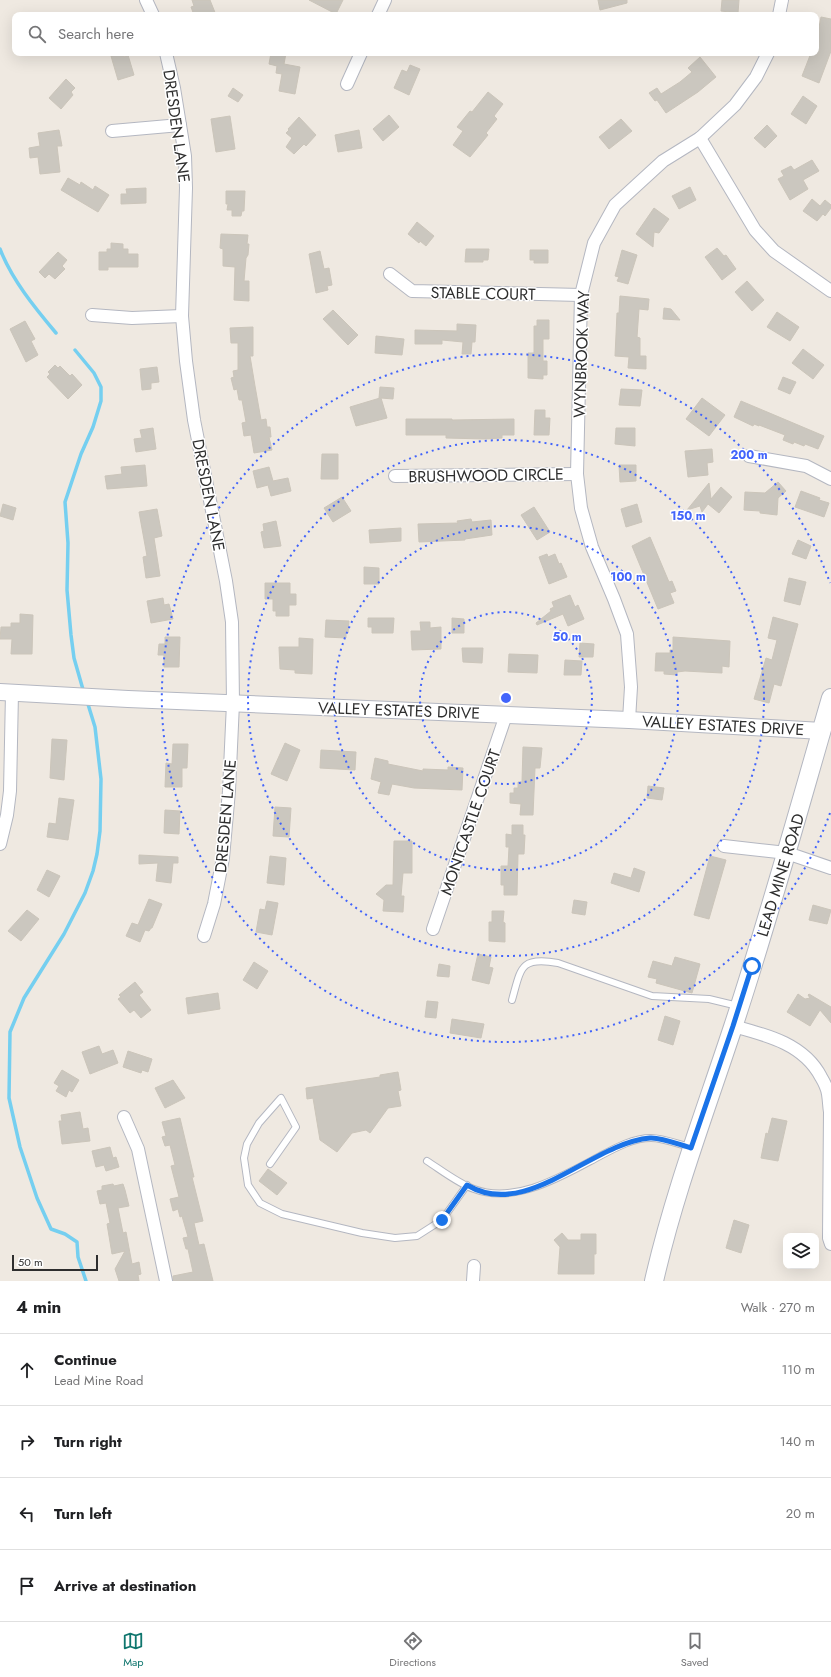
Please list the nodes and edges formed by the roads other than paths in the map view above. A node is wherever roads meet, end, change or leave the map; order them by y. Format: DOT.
graph roads {
  1 [pos="146,0"];
  2 [pos="384,0"];
  3 [pos="782,0"];
  4 [pos="152,12"];
  5 [pos="379,12"];
  6 [pos="780,12"];
  7 [pos="167,56"];
  8 [pos="360,56"];
  9 [pos="766,56"];
  10 [pos="347,84"];
  11 [pos="180,125"];
  12 [pos="112,131"];
  13 [pos="700,138"];
  14 [pos="390,274"];
  15 [pos="831,291"];
  16 [pos="581,295"];
  17 [pos="92,315"];
  18 [pos="182,316"];
  19 [pos="749,456"];
  20 [pos="577,474"];
  21 [pos="395,476"];
  22 [pos="831,479"];
  23 [pos="6,692"];
  24 [pos="831,698"];
  25 [pos="233,703"];
  26 [pos="506,715"];
  27 [pos="629,720"];
  28 [pos="822,731"];
  29 [pos="0,844"];
  30 [pos="724,846"];
  31 [pos="787,853"];
  32 [pos="831,868"];
  33 [pos="433,929"];
  34 [pos="204,936"];
  35 [pos="512,1000"];
  36 [pos="739,1007"];
  37 [pos="733,1026"];
  38 [pos="124,1117"];
  39 [pos="691,1148"];
  40 [pos="427,1162"];
  41 [pos="270,1164"];
  42 [pos="467,1185"];
  43 [pos="831,1244"];
  44 [pos="474,1266"];
  45 [pos="166,1281"];
  46 [pos="473,1281"];
  47 [pos="654,1281"];
  1 -- 4 [label="street"];
  2 -- 5 [label="street"];
  3 -- 6 [label="street"];
  7 -- 11 [label="street, DRESDEN LANE"];
  8 -- 10 [label="street"];
  9 -- 13 [label="street, WYNBROOK WAY"];
  11 -- 12 [label="street"];
  11 -- 18 [label="street, DRESDEN LANE"];
  13 -- 15 [label="street"];
  13 -- 16 [label="street, WYNBROOK WAY"];
  14 -- 16 [label="street, STABLE COURT"];
  16 -- 20 [label="street, WYNBROOK WAY"];
  17 -- 18 [label="street"];
  18 -- 25 [label="street, DRESDEN LANE"];
  19 -- 22 [label="street"];
  20 -- 21 [label="street, BRUSHWOOD CIRCLE"];
  20 -- 27 [label="street, WYNBROOK WAY"];
  23 -- 25 [label="street, VALLEY ESTATES DRIVE"];
  23 -- 29 [label="street"];
  24 -- 28 [label="main road, LEAD MINE ROAD"];
  25 -- 26 [label="street, VALLEY ESTATES DRIVE"];
  25 -- 34 [label="street, DRESDEN LANE"];
  26 -- 27 [label="street, VALLEY ESTATES DRIVE"];
  26 -- 33 [label="street, MONTCASTLE COURT"];
  27 -- 28 [label="street, VALLEY ESTATES DRIVE"];
  28 -- 31 [label="main road, LEAD MINE ROAD"];
  30 -- 31 [label="street"];
  31 -- 32 [label="street"];
  31 -- 36 [label="main road, LEAD MINE ROAD"];
  35 -- 36 [label="lane"];
  36 -- 37 [label="main road, LEAD MINE ROAD"];
  37 -- 39 [label="main road, LEAD MINE ROAD"];
  37 -- 43 [label="street"];
  38 -- 45 [label="street"];
  39 -- 42 [label="lane"];
  39 -- 47 [label="main road, LEAD MINE ROAD"];
  40 -- 42 [label="lane"];
  41 -- 42 [label="lane"];
  44 -- 46 [label="street"];
}
